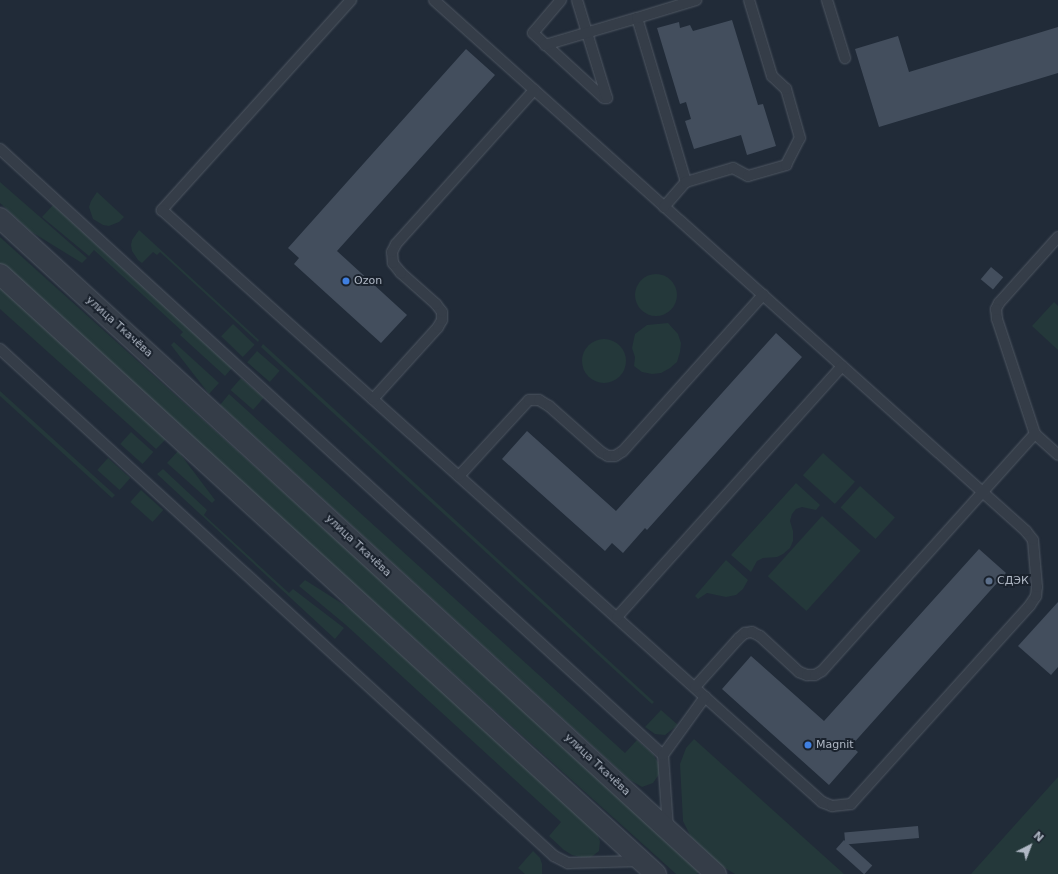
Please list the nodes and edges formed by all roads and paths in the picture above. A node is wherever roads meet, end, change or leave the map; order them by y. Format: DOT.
graph roads {
  1 [pos="351,0"];
  2 [pos="434,0"];
  3 [pos="561,0"];
  4 [pos="577,0"];
  5 [pos="696,0"];
  6 [pos="749,0"];
  7 [pos="827,0"];
  8 [pos="637,18"];
  9 [pos="588,32"];
  10 [pos="545,45"];
  11 [pos="845,58"];
  12 [pos="534,90"];
  13 [pos="0,149"];
  14 [pos="686,182"];
  15 [pos="664,207"];
  16 [pos="0,218"];
  17 [pos="1058,237"];
  18 [pos="0,274"];
  19 [pos="763,295"];
  20 [pos="0,349"];
  21 [pos="842,366"];
  22 [pos="373,399"];
  23 [pos="1035,434"];
  24 [pos="1058,455"];
  25 [pos="459,476"];
  26 [pos="983,492"];
  27 [pos="616,618"];
  28 [pos="695,687"];
  29 [pos="705,697"];
  30 [pos="663,755"];
  31 [pos="668,830"];
  32 [pos="642,861"];
  33 [pos="656,874"];
  34 [pos="716,874"];
  1 -- 22 [label="lane"];
  2 -- 12 [label="lane"];
  3 -- 10 [label="lane"];
  4 -- 9 [label="lane"];
  5 -- 8 [label="lane"];
  6 -- 14 [label="lane"];
  7 -- 11 [label="lane"];
  8 -- 9 [label="lane"];
  8 -- 14 [label="lane"];
  9 -- 10 [label="lane"];
  9 -- 10 [label="lane"];
  12 -- 15 [label="lane"];
  12 -- 22 [label="lane"];
  13 -- 30 [label="lane"];
  14 -- 15 [label="lane"];
  15 -- 19 [label="lane"];
  16 -- 31 [label="street, улица Ткачёва"];
  17 -- 23 [label="lane"];
  18 -- 32 [label="street"];
  19 -- 21 [label="lane"];
  19 -- 25 [label="lane"];
  20 -- 32 [label="lane"];
  21 -- 26 [label="lane"];
  21 -- 27 [label="lane"];
  22 -- 25 [label="lane"];
  23 -- 24 [label="lane"];
  23 -- 26 [label="lane"];
  25 -- 27 [label="lane"];
  26 -- 28 [label="lane"];
  26 -- 29 [label="lane"];
  27 -- 28 [label="lane"];
  28 -- 29 [label="lane"];
  29 -- 30 [label="lane"];
  30 -- 31 [label="lane"];
  31 -- 34 [label="street, улица Ткачёва"];
  32 -- 33 [label="street"];
}
